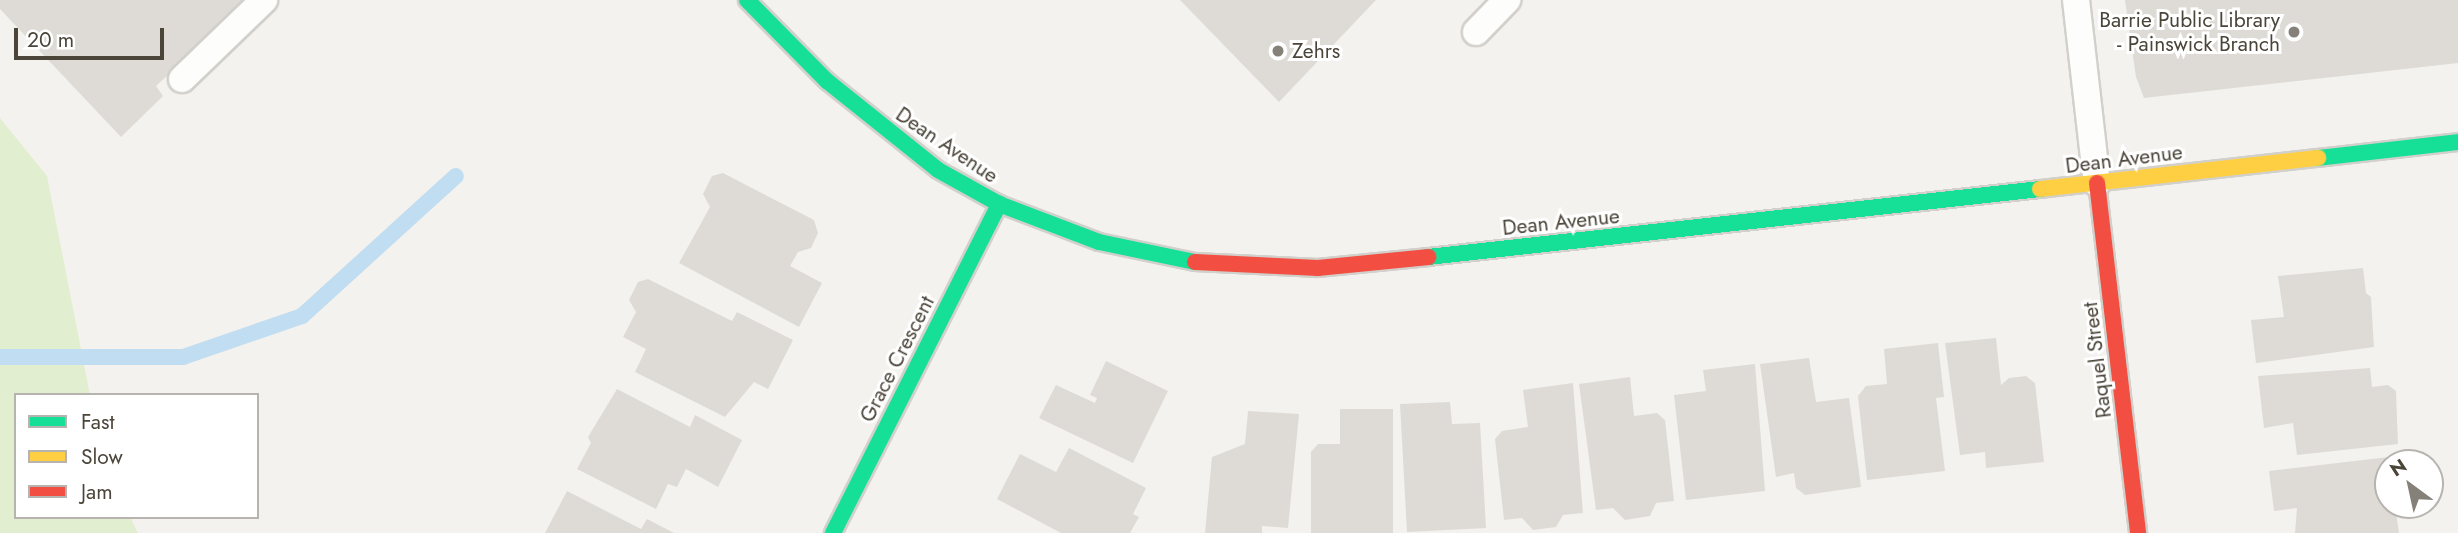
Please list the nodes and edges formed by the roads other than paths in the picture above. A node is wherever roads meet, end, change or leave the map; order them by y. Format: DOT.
graph roads {
  1 [pos="264,0"];
  2 [pos="747,0"];
  3 [pos="1507,0"];
  4 [pos="2076,0"];
  5 [pos="1476,32"];
  6 [pos="182,79"];
  7 [pos="2458,142"];
  8 [pos="2097,183"];
  9 [pos="999,204"];
  10 [pos="833,533"];
  11 [pos="2138,533"];
  1 -- 6 [label="lane"];
  2 -- 9 [label="street, Dean Avenue"];
  3 -- 5 [label="lane"];
  4 -- 8 [label="lane"];
  7 -- 8 [label="street, Dean Avenue"];
  8 -- 9 [label="street, Dean Avenue"];
  8 -- 11 [label="street, Raquel Street"];
  9 -- 10 [label="street, Grace Crescent"];
}
